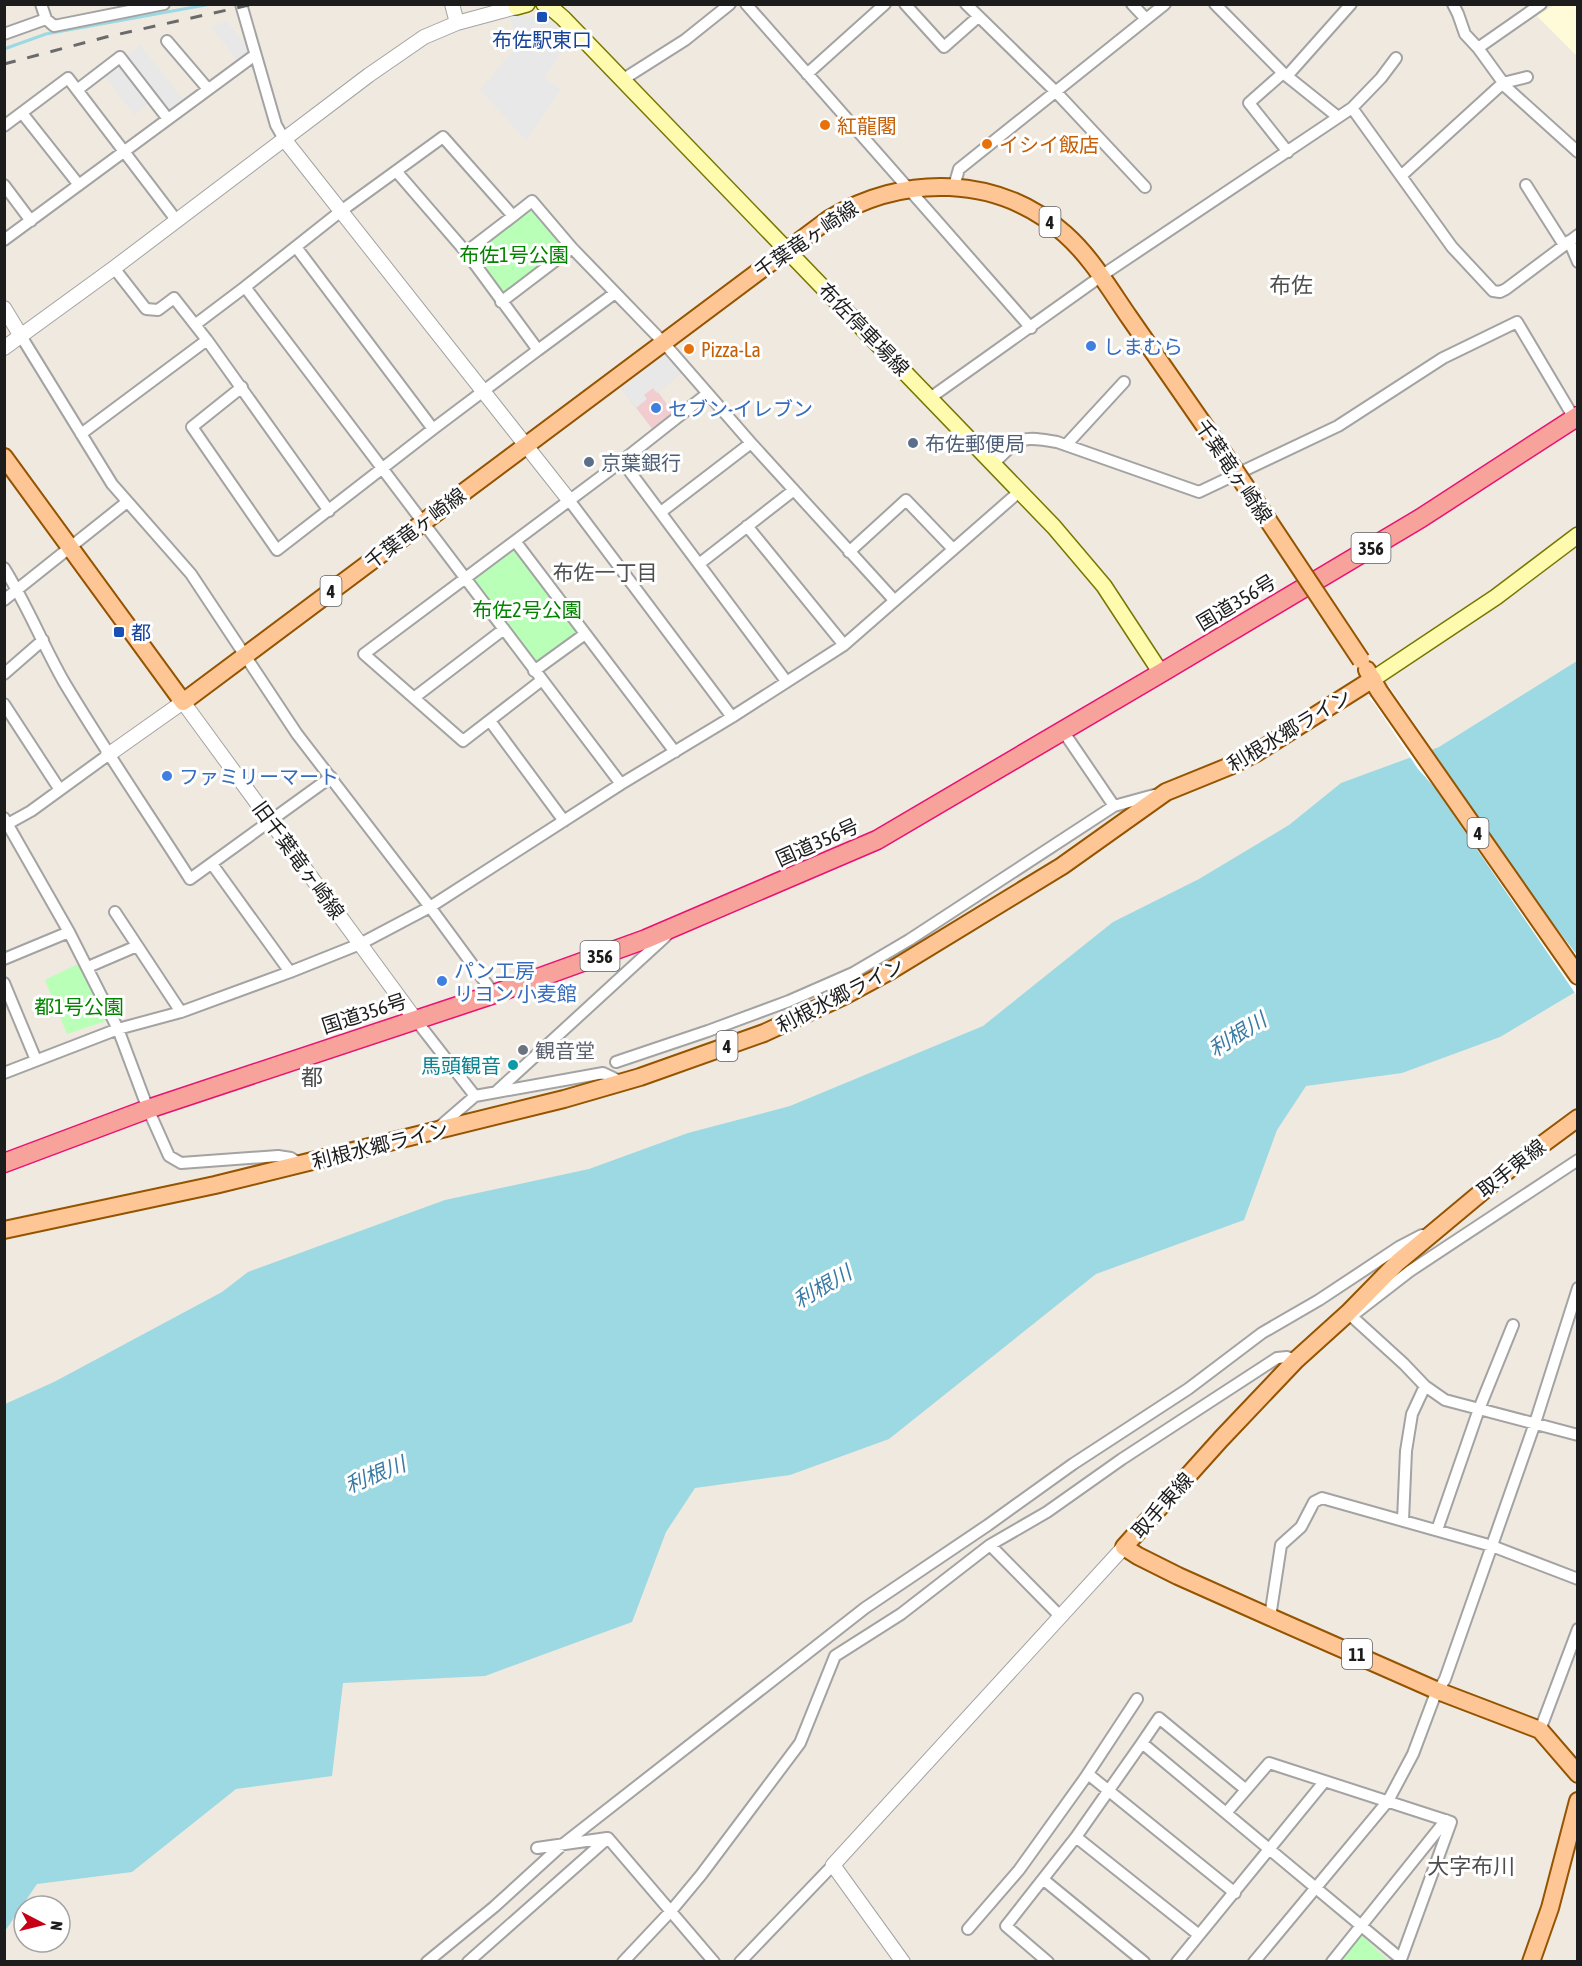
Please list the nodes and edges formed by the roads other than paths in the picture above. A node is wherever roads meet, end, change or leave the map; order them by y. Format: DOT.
graph roads {
  1 [pos="121,4"];
  2 [pos="164,4"];
  3 [pos="242,4"];
  4 [pos="452,4"];
  5 [pos="544,4"];
  6 [pos="730,4"];
  7 [pos="746,4"];
  8 [pos="885,4"];
  9 [pos="905,4"];
  10 [pos="1132,4"];
  11 [pos="1165,4"];
  12 [pos="1215,4"];
  13 [pos="1351,4"];
  14 [pos="1453,4"];
  15 [pos="1522,4"];
  16 [pos="1541,4"];
  17 [pos="42,5"];
  18 [pos="519,5"];
  19 [pos="973,9"];
  20 [pos="113,14"];
  21 [pos="1530,14"];
  22 [pos="46,19"];
  23 [pos="1146,19"];
  24 [pos="458,23"];
  25 [pos="4,34"];
  26 [pos="167,41"];
  27 [pos="1478,48"];
  28 [pos="255,55"];
  29 [pos="1396,58"];
  30 [pos="807,74"];
  31 [pos="1285,75"];
  32 [pos="1527,77"];
  33 [pos="622,80"];
  34 [pos="1503,82"];
  35 [pos="208,89"];
  36 [pos="78,90"];
  37 [pos="1056,92"];
  38 [pos="1352,108"];
  39 [pos="22,113"];
  40 [pos="1338,117"];
  41 [pos="168,119"];
  42 [pos="4,126"];
  43 [pos="284,139"];
  44 [pos="124,152"];
  45 [pos="1288,152"];
  46 [pos="1578,152"];
  47 [pos="396,171"];
  48 [pos="1401,176"];
  49 [pos="79,185"];
  50 [pos="1526,185"];
  51 [pos="4,186"];
  52 [pos="954,186"];
  53 [pos="1144,187"];
  54 [pos="906,188"];
  55 [pos="341,211"];
  56 [pos="513,216"];
  57 [pos="31,220"];
  58 [pos="177,221"];
  59 [pos="4,240"];
  60 [pos="1570,240"];
  61 [pos="296,247"];
  62 [pos="572,248"];
  63 [pos="786,249"];
  64 [pos="465,252"];
  65 [pos="1578,262"];
  66 [pos="114,268"];
  67 [pos="1101,276"];
  68 [pos="245,287"];
  69 [pos="615,292"];
  70 [pos="501,302"];
  71 [pos="4,308"];
  72 [pos="195,324"];
  73 [pos="1031,328"];
  74 [pos="21,336"];
  75 [pos="207,340"];
  76 [pos="663,342"];
  77 [pos="4,348"];
  78 [pos="538,350"];
  79 [pos="1124,382"];
  80 [pos="242,387"];
  81 [pos="484,391"];
  82 [pos="707,394"];
  83 [pos="930,398"];
  84 [pos="1576,417"];
  85 [pos="433,429"];
  86 [pos="81,434"];
  87 [pos="751,443"];
  88 [pos="526,445"];
  89 [pos="1066,445"];
  90 [pos="4,457"];
  91 [pos="622,461"];
  92 [pos="994,463"];
  93 [pos="381,469"];
  94 [pos="794,490"];
  95 [pos="1020,491"];
  96 [pos="569,500"];
  97 [pos="127,502"];
  98 [pos="329,511"];
  99 [pos="661,512"];
  100 [pos="422,522"];
  101 [pos="747,526"];
  102 [pos="1578,535"];
  103 [pos="516,541"];
  104 [pos="70,547"];
  105 [pos="953,549"];
  106 [pos="849,552"];
  107 [pos="699,564"];
  108 [pos="4,568"];
  109 [pos="466,578"];
  110 [pos="17,589"];
  111 [pos="4,600"];
  112 [pos="894,600"];
  113 [pos="504,629"];
  114 [pos="585,634"];
  115 [pos="43,640"];
  116 [pos="844,645"];
  117 [pos="243,656"];
  118 [pos="534,670"];
  119 [pos="1161,673"];
  120 [pos="4,674"];
  121 [pos="542,680"];
  122 [pos="786,681"];
  123 [pos="1376,685"];
  124 [pos="415,697"];
  125 [pos="183,702"];
  126 [pos="4,704"];
  127 [pos="732,717"];
  128 [pos="490,721"];
  129 [pos="1063,730"];
  130 [pos="675,752"];
  131 [pos="108,755"];
  132 [pos="330,777"];
  133 [pos="621,784"];
  134 [pos="60,790"];
  135 [pos="1166,792"];
  136 [pos="1114,806"];
  137 [pos="564,821"];
  138 [pos="6,822"];
  139 [pos="270,822"];
  140 [pos="1098,840"];
  141 [pos="212,864"];
  142 [pos="430,907"];
  143 [pos="115,912"];
  144 [pos="674,928"];
  145 [pos="69,932"];
  146 [pos="360,944"];
  147 [pos="137,946"];
  148 [pos="4,959"];
  149 [pos="88,967"];
  150 [pos="290,972"];
  151 [pos="1578,976"];
  152 [pos="4,983"];
  153 [pos="494,994"];
  154 [pos="181,1012"];
  155 [pos="415,1019"];
  156 [pos="118,1029"];
  157 [pos="36,1060"];
  158 [pos="616,1062"];
  159 [pos="4,1073"];
  160 [pos="622,1082"];
  161 [pos="496,1092"];
  162 [pos="475,1096"];
  163 [pos="148,1109"];
  164 [pos="1578,1118"];
  165 [pos="434,1131"];
  166 [pos="1578,1160"];
  167 [pos="4,1163"];
  168 [pos="300,1164"];
  169 [pos="1438,1227"];
  170 [pos="4,1230"];
  171 [pos="1576,1294"];
  172 [pos="1348,1313"];
  173 [pos="1513,1324"];
  174 [pos="1296,1360"];
  175 [pos="1425,1386"];
  176 [pos="1479,1409"];
  177 [pos="1534,1424"];
  178 [pos="1578,1435"];
  179 [pos="1403,1520"];
  180 [pos="1437,1530"];
  181 [pos="990,1545"];
  182 [pos="1492,1546"];
  183 [pos="1124,1547"];
  184 [pos="1578,1579"];
  185 [pos="1059,1616"];
  186 [pos="1270,1617"];
  187 [pos="1578,1629"];
  188 [pos="1438,1691"];
  189 [pos="1137,1699"];
  190 [pos="1540,1731"];
  191 [pos="1142,1743"];
  192 [pos="1088,1773"];
  193 [pos="1578,1774"];
  194 [pos="1324,1782"];
  195 [pos="1245,1789"];
  196 [pos="1108,1791"];
  197 [pos="1388,1801"];
  198 [pos="1578,1801"];
  199 [pos="1226,1813"];
  200 [pos="1446,1820"];
  201 [pos="1076,1837"];
  202 [pos="608,1838"];
  203 [pos="562,1845"];
  204 [pos="537,1848"];
  205 [pos="1270,1848"];
  206 [pos="833,1865"];
  207 [pos="1044,1880"];
  208 [pos="1316,1887"];
  209 [pos="1235,1893"];
  210 [pos="671,1911"];
  211 [pos="1362,1926"];
  212 [pos="968,1929"];
  213 [pos="1199,1935"];
  214 [pos="1401,1960"];
  215 [pos="427,1962"];
  216 [pos="468,1962"];
  217 [pos="623,1962"];
  218 [pos="714,1962"];
  219 [pos="740,1962"];
  220 [pos="903,1962"];
  221 [pos="1048,1962"];
  222 [pos="1144,1962"];
  223 [pos="1177,1962"];
  224 [pos="1254,1962"];
  225 [pos="1332,1962"];
  226 [pos="1531,1962"];
  1 -- 20 [label="street"];
  2 -- 20 [label="street"];
  3 -- 28 [label="street"];
  4 -- 24 [label="street"];
  5 -- 33 [label="main road, 布佐停車場線"];
  6 -- 33 [label="street"];
  7 -- 30 [label="street"];
  8 -- 30 [label="street"];
  9 -- 19 [label="street"];
  10 -- 23 [label="street"];
  11 -- 23 [label="street"];
  12 -- 31 [label="street"];
  13 -- 31 [label="street"];
  14 -- 27 [label="street"];
  15 -- 21 [label="street"];
  16 -- 21 [label="street"];
  17 -- 22 [label="street"];
  18 -- 24 [label="street"];
  19 -- 37 [label="street"];
  20 -- 22 [label="street"];
  21 -- 27 [label="street"];
  22 -- 25 [label="street"];
  23 -- 37 [label="street"];
  24 -- 43 [label="street"];
  26 -- 35 [label="street"];
  27 -- 34 [label="street"];
  28 -- 35 [label="street"];
  28 -- 43 [label="street"];
  29 -- 38 [label="street"];
  30 -- 54 [label="street"];
  31 -- 40 [label="street"];
  31 -- 45 [label="street"];
  32 -- 34 [label="street"];
  33 -- 63 [label="main road, 布佐停車場線"];
  34 -- 46 [label="street"];
  34 -- 48 [label="street"];
  35 -- 41 [label="street"];
  36 -- 39 [label="street"];
  36 -- 41 [label="street"];
  36 -- 44 [label="street"];
  37 -- 52 [label="street"];
  37 -- 53 [label="street"];
  38 -- 40 [label="street"];
  38 -- 48 [label="street"];
  39 -- 42 [label="street"];
  39 -- 49 [label="street"];
  40 -- 45 [label="street"];
  41 -- 44 [label="street"];
  43 -- 55 [label="street"];
  43 -- 58 [label="street"];
  44 -- 49 [label="street"];
  44 -- 58 [label="street"];
  45 -- 67 [label="street"];
  47 -- 55 [label="street"];
  47 -- 56 [label="street"];
  47 -- 64 [label="street"];
  48 -- 60 [label="street"];
  49 -- 57 [label="street"];
  50 -- 60 [label="street"];
  51 -- 57 [label="street"];
  52 -- 54 [label="main road, 千葉竜ヶ崎線 / 4"];
  52 -- 67 [label="main road, 千葉竜ヶ崎線 / 4"];
  54 -- 63 [label="main road, 千葉竜ヶ崎線 / 4"];
  54 -- 73 [label="street"];
  55 -- 61 [label="street"];
  55 -- 81 [label="street"];
  56 -- 62 [label="street"];
  56 -- 64 [label="street"];
  57 -- 59 [label="street"];
  58 -- 66 [label="street"];
  60 -- 65 [label="street"];
  61 -- 68 [label="street"];
  61 -- 85 [label="street"];
  62 -- 69 [label="street"];
  62 -- 70 [label="street"];
  63 -- 76 [label="main road, 千葉竜ヶ崎線 / 4"];
  63 -- 83 [label="main road, 布佐停車場線"];
  64 -- 70 [label="street"];
  66 -- 72 [label="street"];
  66 -- 74 [label="street"];
  67 -- 73 [label="street"];
  67 -- 123 [label="main road, 千葉竜ヶ崎線 / 4, bridge"];
  68 -- 72 [label="street"];
  68 -- 93 [label="street"];
  69 -- 76 [label="street"];
  69 -- 78 [label="street"];
  70 -- 78 [label="street"];
  71 -- 74 [label="street"];
  72 -- 75 [label="street"];
  73 -- 83 [label="street"];
  74 -- 77 [label="street"];
  74 -- 86 [label="street"];
  75 -- 80 [label="street"];
  75 -- 86 [label="street"];
  76 -- 82 [label="street"];
  76 -- 88 [label="main road, 千葉竜ヶ崎線 / 4"];
  78 -- 81 [label="street"];
  79 -- 89 [label="street"];
  80 -- 98 [label="street"];
  80 -- 98 [label="street"];
  81 -- 85 [label="street"];
  81 -- 88 [label="street"];
  82 -- 87 [label="street"];
  82 -- 91 [label="street"];
  83 -- 92 [label="main road, 布佐停車場線"];
  84 -- 89 [label="street"];
  84 -- 119 [label="highway, 国道356号 / 356"];
  85 -- 93 [label="street"];
  86 -- 97 [label="street"];
  87 -- 94 [label="street"];
  87 -- 99 [label="street"];
  88 -- 96 [label="street"];
  88 -- 100 [label="main road, 千葉竜ヶ崎線 / 4"];
  89 -- 92 [label="street"];
  90 -- 104 [label="main road"];
  91 -- 96 [label="street"];
  91 -- 99 [label="street"];
  92 -- 95 [label="main road, 布佐停車場線"];
  93 -- 98 [label="street"];
  93 -- 100 [label="street"];
  94 -- 101 [label="street"];
  94 -- 106 [label="street"];
  95 -- 105 [label="street"];
  95 -- 119 [label="main road, 布佐停車場線"];
  96 -- 103 [label="street"];
  96 -- 127 [label="street"];
  97 -- 104 [label="street"];
  97 -- 117 [label="street"];
  99 -- 107 [label="street"];
  100 -- 109 [label="street"];
  100 -- 117 [label="main road, 千葉竜ヶ崎線 / 4"];
  101 -- 107 [label="street"];
  101 -- 116 [label="street"];
  102 -- 123 [label="main road, 利根水郷ライン"];
  103 -- 109 [label="street"];
  103 -- 114 [label="street"];
  104 -- 110 [label="street"];
  104 -- 125 [label="main road"];
  105 -- 106 [label="street"];
  105 -- 112 [label="street"];
  106 -- 112 [label="street"];
  107 -- 122 [label="street"];
  108 -- 110 [label="street"];
  109 -- 113 [label="street"];
  109 -- 124 [label="street"];
  110 -- 111 [label="street"];
  110 -- 115 [label="street"];
  112 -- 116 [label="street"];
  113 -- 118 [label="street"];
  113 -- 124 [label="street"];
  114 -- 118 [label="street"];
  114 -- 130 [label="street"];
  115 -- 120 [label="street"];
  115 -- 131 [label="street"];
  116 -- 122 [label="street"];
  117 -- 125 [label="main road, 千葉竜ヶ崎線 / 4"];
  117 -- 132 [label="street"];
  118 -- 121 [label="street"];
  119 -- 129 [label="highway, 国道356号 / 356"];
  121 -- 128 [label="street"];
  121 -- 133 [label="street"];
  122 -- 127 [label="street"];
  123 -- 135 [label="main road, 利根水郷ライン / 4"];
  123 -- 151 [label="main road, 千葉竜ヶ崎線 / 4"];
  124 -- 128 [label="street"];
  125 -- 131 [label="street"];
  125 -- 139 [label="street, 旧千葉竜ヶ崎線"];
  126 -- 134 [label="street"];
  127 -- 130 [label="street"];
  128 -- 137 [label="street"];
  129 -- 136 [label="street"];
  129 -- 144 [label="highway, 国道356号 / 356"];
  130 -- 133 [label="street"];
  131 -- 134 [label="street"];
  131 -- 141 [label="street"];
  132 -- 139 [label="street"];
  132 -- 142 [label="street"];
  133 -- 137 [label="street"];
  134 -- 138 [label="street"];
  135 -- 136 [label="street"];
  135 -- 140 [label="main road, 利根水郷ライン / 4"];
  136 -- 140 [label="street"];
  136 -- 158 [label="street"];
  137 -- 142 [label="street"];
  138 -- 145 [label="street"];
  139 -- 141 [label="street"];
  139 -- 146 [label="street, 旧千葉竜ヶ崎線"];
  140 -- 160 [label="main road, 利根水郷ライン / 4"];
  141 -- 150 [label="street"];
  142 -- 146 [label="street"];
  142 -- 153 [label="street"];
  143 -- 147 [label="street"];
  144 -- 153 [label="highway, 国道356号 / 356"];
  144 -- 161 [label="street"];
  145 -- 148 [label="street"];
  145 -- 149 [label="street"];
  146 -- 150 [label="street"];
  146 -- 155 [label="street, 旧千葉竜ヶ崎線"];
  147 -- 149 [label="street"];
  147 -- 154 [label="street"];
  149 -- 156 [label="street"];
  150 -- 154 [label="street"];
  152 -- 157 [label="street"];
  153 -- 155 [label="highway, 国道356号 / 356"];
  154 -- 156 [label="street"];
  155 -- 162 [label="street"];
  155 -- 163 [label="highway, 国道356号 / 356"];
  156 -- 157 [label="street"];
  156 -- 163 [label="street"];
  157 -- 159 [label="street"];
  160 -- 161 [label="street"];
  160 -- 165 [label="main road, 利根水郷ライン / 4"];
  161 -- 162 [label="street"];
  162 -- 165 [label="street"];
  163 -- 167 [label="highway, 国道356号 / 356"];
  163 -- 168 [label="street"];
  164 -- 169 [label="main road, 取手東線"];
  165 -- 168 [label="main road, 利根水郷ライン / 4"];
  166 -- 172 [label="street"];
  168 -- 170 [label="main road, 利根水郷ライン / 4"];
  169 -- 172 [label="main road, 取手東線"];
  169 -- 203 [label="street"];
  171 -- 177 [label="street"];
  172 -- 174 [label="main road, 取手東線"];
  172 -- 175 [label="street"];
  173 -- 176 [label="street"];
  174 -- 181 [label="street"];
  174 -- 183 [label="main road, 取手東線"];
  175 -- 176 [label="street"];
  175 -- 179 [label="street"];
  176 -- 177 [label="street"];
  176 -- 180 [label="street"];
  177 -- 178 [label="street"];
  177 -- 182 [label="street"];
  179 -- 180 [label="street"];
  179 -- 186 [label="street"];
  180 -- 182 [label="street"];
  181 -- 185 [label="street"];
  181 -- 210 [label="street"];
  182 -- 184 [label="street"];
  182 -- 188 [label="street"];
  183 -- 185 [label="street"];
  183 -- 186 [label="main road, 取手東線 / 11"];
  185 -- 206 [label="street"];
  186 -- 188 [label="main road, 取手東線 / 11"];
  187 -- 190 [label="street"];
  188 -- 190 [label="main road, 取手東線 / 11"];
  188 -- 197 [label="street"];
  189 -- 192 [label="street"];
  190 -- 193 [label="main road, 取手東線 / 11"];
  191 -- 195 [label="street"];
  191 -- 196 [label="street"];
  191 -- 199 [label="street"];
  192 -- 196 [label="street"];
  192 -- 212 [label="street"];
  194 -- 195 [label="street"];
  194 -- 197 [label="street"];
  194 -- 205 [label="street"];
  195 -- 199 [label="street"];
  196 -- 201 [label="street"];
  196 -- 209 [label="street"];
  197 -- 200 [label="street"];
  197 -- 208 [label="street"];
  198 -- 226 [label="main road"];
  199 -- 205 [label="street"];
  200 -- 211 [label="street"];
  200 -- 214 [label="street"];
  201 -- 207 [label="street"];
  201 -- 213 [label="street"];
  202 -- 203 [label="street"];
  202 -- 210 [label="street"];
  202 -- 216 [label="street"];
  203 -- 204 [label="street"];
  203 -- 215 [label="street"];
  205 -- 208 [label="street"];
  205 -- 209 [label="street"];
  206 -- 219 [label="street"];
  206 -- 220 [label="street"];
  207 -- 221 [label="street"];
  207 -- 222 [label="street"];
  208 -- 211 [label="street"];
  208 -- 224 [label="street"];
  209 -- 213 [label="street"];
  210 -- 217 [label="street"];
  210 -- 218 [label="street"];
  211 -- 214 [label="street"];
  211 -- 225 [label="street"];
  213 -- 223 [label="street"];
}
